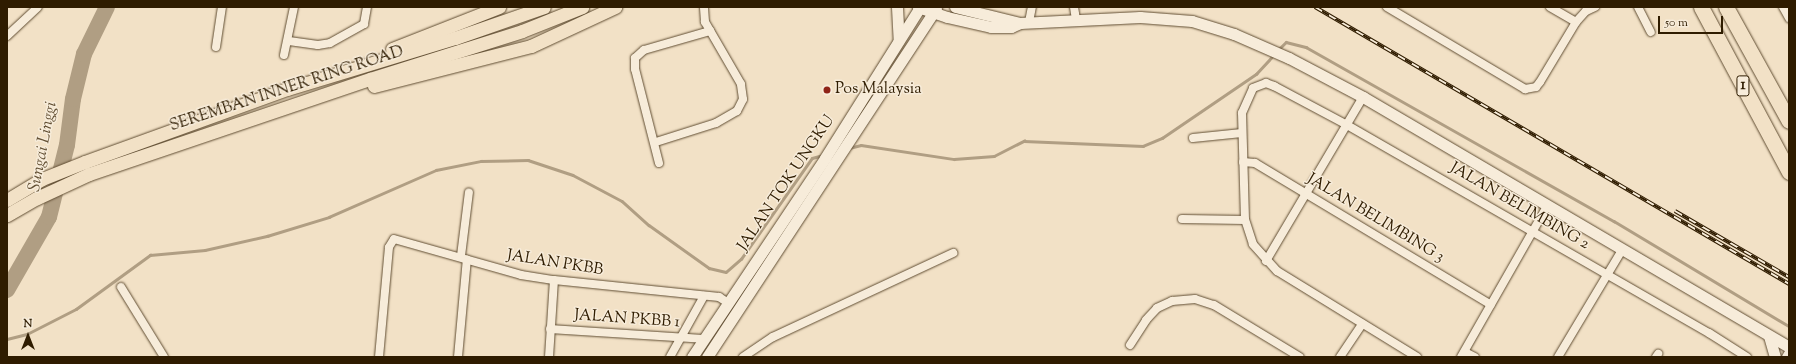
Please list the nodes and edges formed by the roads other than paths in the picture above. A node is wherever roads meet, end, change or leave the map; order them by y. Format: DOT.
graph roads {
  1 [pos="38,7"];
  2 [pos="222,7"];
  3 [pos="294,7"];
  4 [pos="367,7"];
  5 [pos="499,7"];
  6 [pos="544,7"];
  7 [pos="582,7"];
  8 [pos="615,7"];
  9 [pos="704,7"];
  10 [pos="897,7"];
  11 [pos="919,7"];
  12 [pos="955,7"];
  13 [pos="1032,7"];
  14 [pos="1074,7"];
  15 [pos="1387,7"];
  16 [pos="1550,7"];
  17 [pos="1595,7"];
  18 [pos="1638,7"];
  19 [pos="1701,7"];
  20 [pos="1726,7"];
  21 [pos="1783,7"];
  22 [pos="935,10"];
  23 [pos="1789,17"];
  24 [pos="1076,20"];
  25 [pos="1025,22"];
  26 [pos="1576,22"];
  27 [pos="710,31"];
  28 [pos="1651,32"];
  29 [pos="7,36"];
  30 [pos="899,40"];
  31 [pos="289,41"];
  32 [pos="216,47"];
  33 [pos="284,55"];
  34 [pos="288,89"];
  35 [pos="1362,98"];
  36 [pos="285,108"];
  37 [pos="1789,121"];
  38 [pos="1348,125"];
  39 [pos="1242,133"];
  40 [pos="1193,138"];
  41 [pos="656,142"];
  42 [pos="839,146"];
  43 [pos="830,160"];
  44 [pos="1243,162"];
  45 [pos="659,163"];
  46 [pos="87,168"];
  47 [pos="1787,169"];
  48 [pos="468,192"];
  49 [pos="1306,194"];
  50 [pos="7,200"];
  51 [pos="1547,206"];
  52 [pos="7,215"];
  53 [pos="1182,219"];
  54 [pos="1245,220"];
  55 [pos="1533,231"];
  56 [pos="1622,250"];
  57 [pos="953,253"];
  58 [pos="464,257"];
  59 [pos="1266,261"];
  60 [pos="1607,276"];
  61 [pos="554,280"];
  62 [pos="121,287"];
  63 [pos="704,296"];
  64 [pos="723,300"];
  65 [pos="1491,305"];
  66 [pos="1362,324"];
  67 [pos="550,330"];
  68 [pos="1769,336"];
  69 [pos="682,338"];
  70 [pos="703,339"];
  71 [pos="1130,345"];
  72 [pos="1789,347"];
  73 [pos="1789,352"];
  74 [pos="1463,354"];
  75 [pos="709,356"];
  76 [pos="164,357"];
  77 [pos="379,357"];
  78 [pos="458,357"];
  79 [pos="549,357"];
  80 [pos="670,357"];
  81 [pos="692,357"];
  82 [pos="743,357"];
  83 [pos="1300,357"];
  84 [pos="1340,357"];
  85 [pos="1417,357"];
  86 [pos="1475,357"];
  87 [pos="1558,357"];
  88 [pos="1747,357"];
  89 [pos="1775,357"];
  90 [pos="1786,357"];
  1 -- 29 [label="street"];
  2 -- 32 [label="street"];
  3 -- 31 [label="street"];
  4 -- 31 [label="street"];
  5 -- 34 [label="main road"];
  6 -- 34 [label="main road, SEREMBAN INNER RING ROAD"];
  7 -- 36 [label="main road, SEREMBAN INNER RING ROAD"];
  8 -- 36 [label="main road"];
  9 -- 27 [label="street"];
  10 -- 30 [label="main road"];
  11 -- 22 [label="main road"];
  11 -- 30 [label="main road, JALAN TOK UNGKU"];
  12 -- 25 [label="main road"];
  13 -- 25 [label="street"];
  14 -- 24 [label="street"];
  15 -- 26 [label="street"];
  16 -- 26 [label="street"];
  17 -- 26 [label="street"];
  18 -- 28 [label="street"];
  19 -- 47 [label="highway, 1"];
  20 -- 37 [label="highway, 1"];
  21 -- 23 [label="street"];
  22 -- 25 [label="main road"];
  22 -- 42 [label="main road"];
  24 -- 25 [label="main road"];
  24 -- 35 [label="main road"];
  27 -- 41 [label="street"];
  27 -- 41 [label="street"];
  30 -- 42 [label="main road, JALAN TOK UNGKU"];
  31 -- 33 [label="street"];
  34 -- 46 [label="main road, SEREMBAN INNER RING ROAD"];
  35 -- 38 [label="street"];
  35 -- 51 [label="main road"];
  36 -- 46 [label="main road, SEREMBAN INNER RING ROAD"];
  38 -- 39 [label="street, JALAN BELIMBING 2"];
  38 -- 49 [label="street"];
  38 -- 55 [label="street, JALAN BELIMBING 2"];
  39 -- 40 [label="street"];
  39 -- 44 [label="street"];
  41 -- 45 [label="street"];
  42 -- 43 [label="main road"];
  43 -- 64 [label="main road, JALAN TOK UNGKU"];
  43 -- 75 [label="main road, JALAN TOK UNGKU"];
  44 -- 49 [label="street, JALAN BELIMBING 3"];
  44 -- 54 [label="street"];
  46 -- 50 [label="main road, SEREMBAN INNER RING ROAD"];
  46 -- 52 [label="main road, SEREMBAN INNER RING ROAD"];
  48 -- 58 [label="street"];
  49 -- 59 [label="street"];
  49 -- 65 [label="street, JALAN BELIMBING 3"];
  51 -- 55 [label="street"];
  51 -- 56 [label="main road"];
  53 -- 54 [label="street"];
  54 -- 59 [label="street"];
  55 -- 60 [label="street, JALAN BELIMBING 2"];
  55 -- 65 [label="street"];
  56 -- 60 [label="street"];
  56 -- 68 [label="main road"];
  57 -- 82 [label="street"];
  58 -- 61 [label="street, JALAN PKBB"];
  58 -- 77 [label="street, JALAN PKBB"];
  58 -- 78 [label="street"];
  59 -- 66 [label="street"];
  60 -- 87 [label="street"];
  60 -- 88 [label="street, JALAN BELIMBING 2"];
  61 -- 63 [label="street, JALAN PKBB"];
  61 -- 67 [label="street"];
  62 -- 76 [label="street"];
  63 -- 64 [label="street, JALAN PKBB"];
  63 -- 69 [label="street"];
  64 -- 70 [label="main road, JALAN TOK UNGKU"];
  65 -- 74 [label="street"];
  66 -- 84 [label="street"];
  66 -- 85 [label="street"];
  67 -- 69 [label="street, JALAN PKBB 1"];
  67 -- 79 [label="street"];
  68 -- 72 [label="main road"];
  68 -- 89 [label="main road"];
  69 -- 70 [label="street, JALAN PKBB 1"];
  69 -- 80 [label="street"];
  70 -- 81 [label="main road, JALAN TOK UNGKU"];
  71 -- 83 [label="street"];
  73 -- 90 [label="street"];
  74 -- 86 [label="street"];
}
